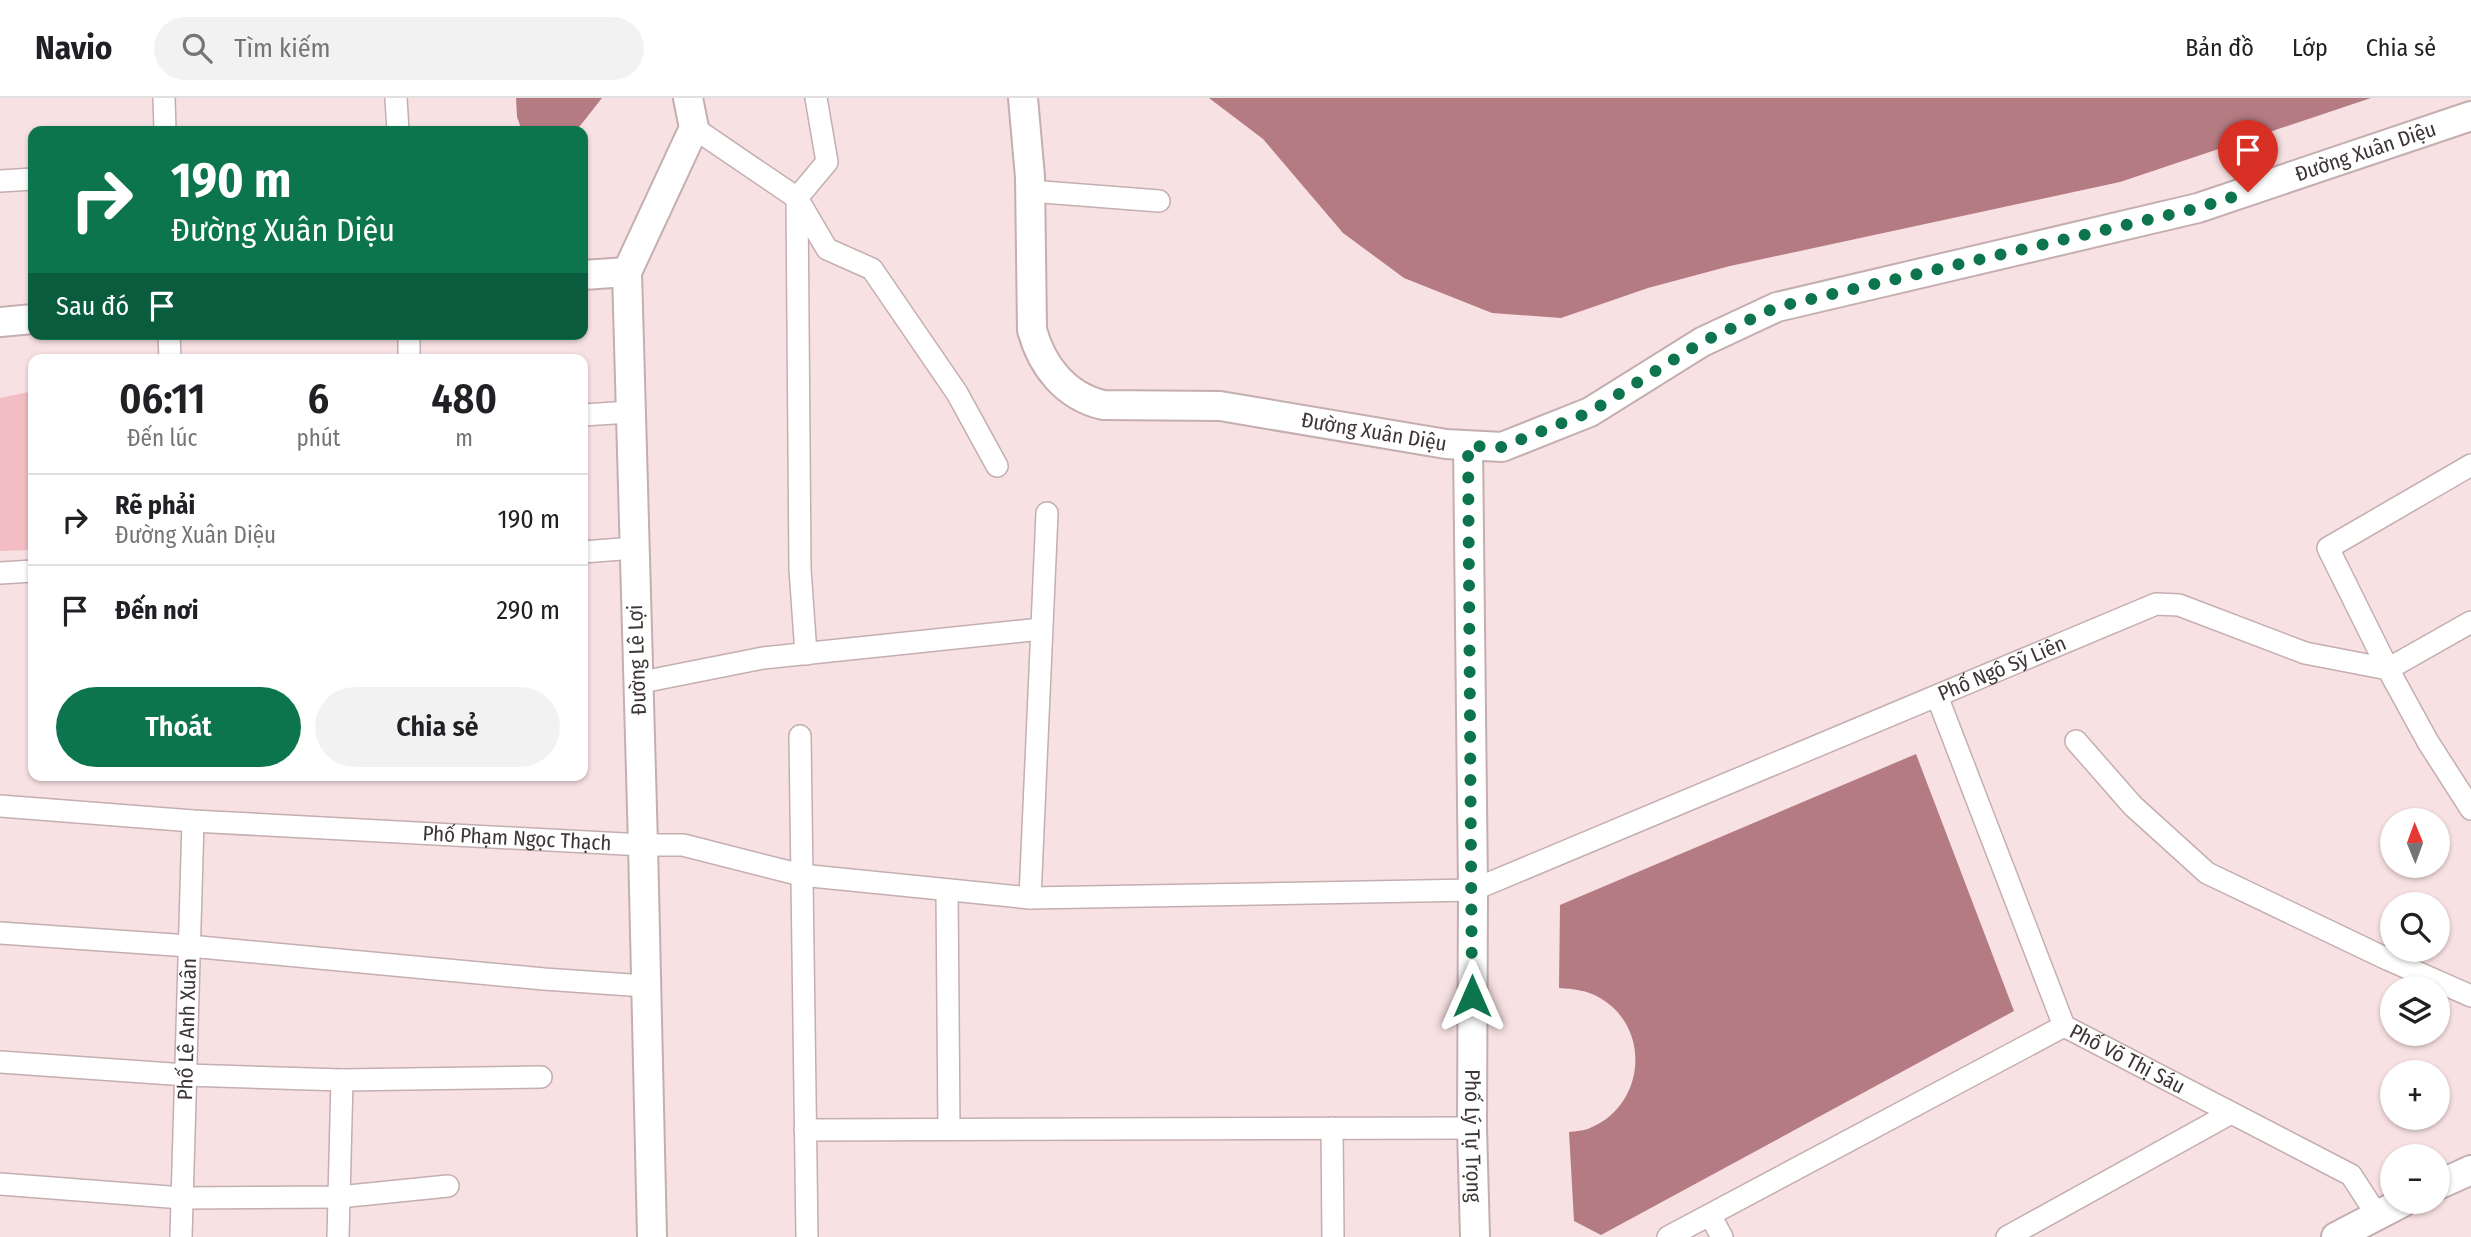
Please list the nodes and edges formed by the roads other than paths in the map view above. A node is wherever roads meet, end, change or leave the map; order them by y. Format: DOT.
graph roads {
  1 [pos="164,98"];
  2 [pos="396,98"];
  3 [pos="688,98"];
  4 [pos="817,98"];
  5 [pos="1023,98"];
  6 [pos="2471,116"];
  7 [pos="165,126"];
  8 [pos="398,126"];
  9 [pos="694,128"];
  10 [pos="28,179"];
  11 [pos="0,181"];
  12 [pos="1030,191"];
  13 [pos="797,198"];
  14 [pos="1159,201"];
  15 [pos="626,272"];
  16 [pos="588,275"];
  17 [pos="28,319"];
  18 [pos="0,322"];
  19 [pos="630,412"];
  20 [pos="588,415"];
  21 [pos="1468,446"];
  22 [pos="2471,465"];
  23 [pos="998,466"];
  24 [pos="1047,513"];
  25 [pos="634,548"];
  26 [pos="588,552"];
  27 [pos="28,571"];
  28 [pos="0,573"];
  29 [pos="2471,622"];
  30 [pos="1041,629"];
  31 [pos="806,654"];
  32 [pos="2388,669"];
  33 [pos="637,683"];
  34 [pos="1937,696"];
  35 [pos="800,736"];
  36 [pos="2076,741"];
  37 [pos="0,806"];
  38 [pos="2470,806"];
  39 [pos="193,821"];
  40 [pos="643,845"];
  41 [pos="801,875"];
  42 [pos="1473,890"];
  43 [pos="947,891"];
  44 [pos="1030,898"];
  45 [pos="0,933"];
  46 [pos="189,946"];
  47 [pos="645,986"];
  48 [pos="2471,996"];
  49 [pos="2064,1026"];
  50 [pos="0,1062"];
  51 [pos="186,1074"];
  52 [pos="541,1077"];
  53 [pos="342,1080"];
  54 [pos="2231,1113"];
  55 [pos="1332,1128"];
  56 [pos="1472,1128"];
  57 [pos="949,1129"];
  58 [pos="805,1130"];
  59 [pos="2471,1170"];
  60 [pos="2450,1180"];
  61 [pos="0,1184"];
  62 [pos="448,1186"];
  63 [pos="339,1197"];
  64 [pos="182,1198"];
  65 [pos="2380,1214"];
  66 [pos="1710,1215"];
  67 [pos="2377,1215"];
  68 [pos="181,1237"];
  69 [pos="338,1237"];
  70 [pos="652,1237"];
  71 [pos="807,1237"];
  72 [pos="1333,1237"];
  73 [pos="1475,1237"];
  74 [pos="1668,1237"];
  75 [pos="1722,1237"];
  76 [pos="2007,1237"];
  77 [pos="2336,1237"];
  1 -- 7 [label="street"];
  2 -- 8 [label="street"];
  3 -- 9 [label="street"];
  4 -- 13 [label="street"];
  5 -- 12 [label="street, Đường Xuân Diệu"];
  6 -- 21 [label="street, Đường Xuân Diệu"];
  9 -- 13 [label="street"];
  9 -- 15 [label="street, Đường Lê Lợi"];
  10 -- 11 [label="street"];
  12 -- 14 [label="street"];
  12 -- 21 [label="street, Đường Xuân Diệu"];
  13 -- 23 [label="street"];
  13 -- 31 [label="street"];
  15 -- 16 [label="street"];
  15 -- 19 [label="street, Đường Lê Lợi"];
  17 -- 18 [label="street"];
  19 -- 20 [label="street"];
  19 -- 25 [label="street, Đường Lê Lợi"];
  21 -- 42 [label="street, Phố Lý Tự Trọng"];
  22 -- 32 [label="street"];
  24 -- 30 [label="street"];
  25 -- 26 [label="street"];
  25 -- 33 [label="street, Đường Lê Lợi"];
  27 -- 28 [label="street"];
  29 -- 32 [label="street"];
  30 -- 31 [label="street"];
  30 -- 44 [label="street"];
  31 -- 33 [label="street"];
  32 -- 34 [label="street, Phố Ngô Sỹ Liên"];
  32 -- 38 [label="street"];
  33 -- 40 [label="street, Đường Lê Lợi"];
  34 -- 42 [label="street, Phố Ngô Sỹ Liên"];
  34 -- 49 [label="street, Phố Võ Thị Sáu"];
  35 -- 41 [label="street"];
  36 -- 48 [label="street"];
  37 -- 39 [label="street, Phố Phạm Ngọc Thạch"];
  39 -- 40 [label="street, Phố Phạm Ngọc Thạch"];
  39 -- 46 [label="street, Phố Lê Anh Xuân"];
  40 -- 41 [label="street, Phố Phạm Ngọc Thạch"];
  40 -- 47 [label="street, Đường Lê Lợi"];
  41 -- 43 [label="street, Phố Phạm Ngọc Thạch"];
  41 -- 58 [label="street"];
  42 -- 44 [label="street, Phố Phạm Ngọc Thạch"];
  42 -- 56 [label="street, Phố Lý Tự Trọng"];
  43 -- 44 [label="street, Phố Phạm Ngọc Thạch"];
  43 -- 57 [label="street"];
  45 -- 46 [label="street"];
  46 -- 47 [label="street"];
  46 -- 51 [label="street, Phố Lê Anh Xuân"];
  47 -- 70 [label="street, Đường Lê Lợi"];
  49 -- 54 [label="street, Phố Võ Thị Sáu"];
  49 -- 66 [label="street"];
  50 -- 51 [label="street"];
  51 -- 53 [label="street"];
  51 -- 64 [label="street, Phố Lê Anh Xuân"];
  52 -- 53 [label="street"];
  53 -- 63 [label="street"];
  54 -- 67 [label="street, Phố Võ Thị Sáu"];
  54 -- 76 [label="street"];
  55 -- 56 [label="street"];
  55 -- 57 [label="street"];
  55 -- 72 [label="street"];
  56 -- 73 [label="street, Phố Lý Tự Trọng"];
  57 -- 58 [label="street"];
  58 -- 71 [label="street"];
  59 -- 60 [label="street"];
  61 -- 64 [label="street"];
  62 -- 63 [label="street"];
  63 -- 64 [label="street"];
  63 -- 69 [label="street"];
  64 -- 68 [label="street, Phố Lê Anh Xuân"];
  65 -- 67 [label="street"];
  66 -- 74 [label="street"];
  66 -- 75 [label="street"];
  67 -- 77 [label="street"];
}
